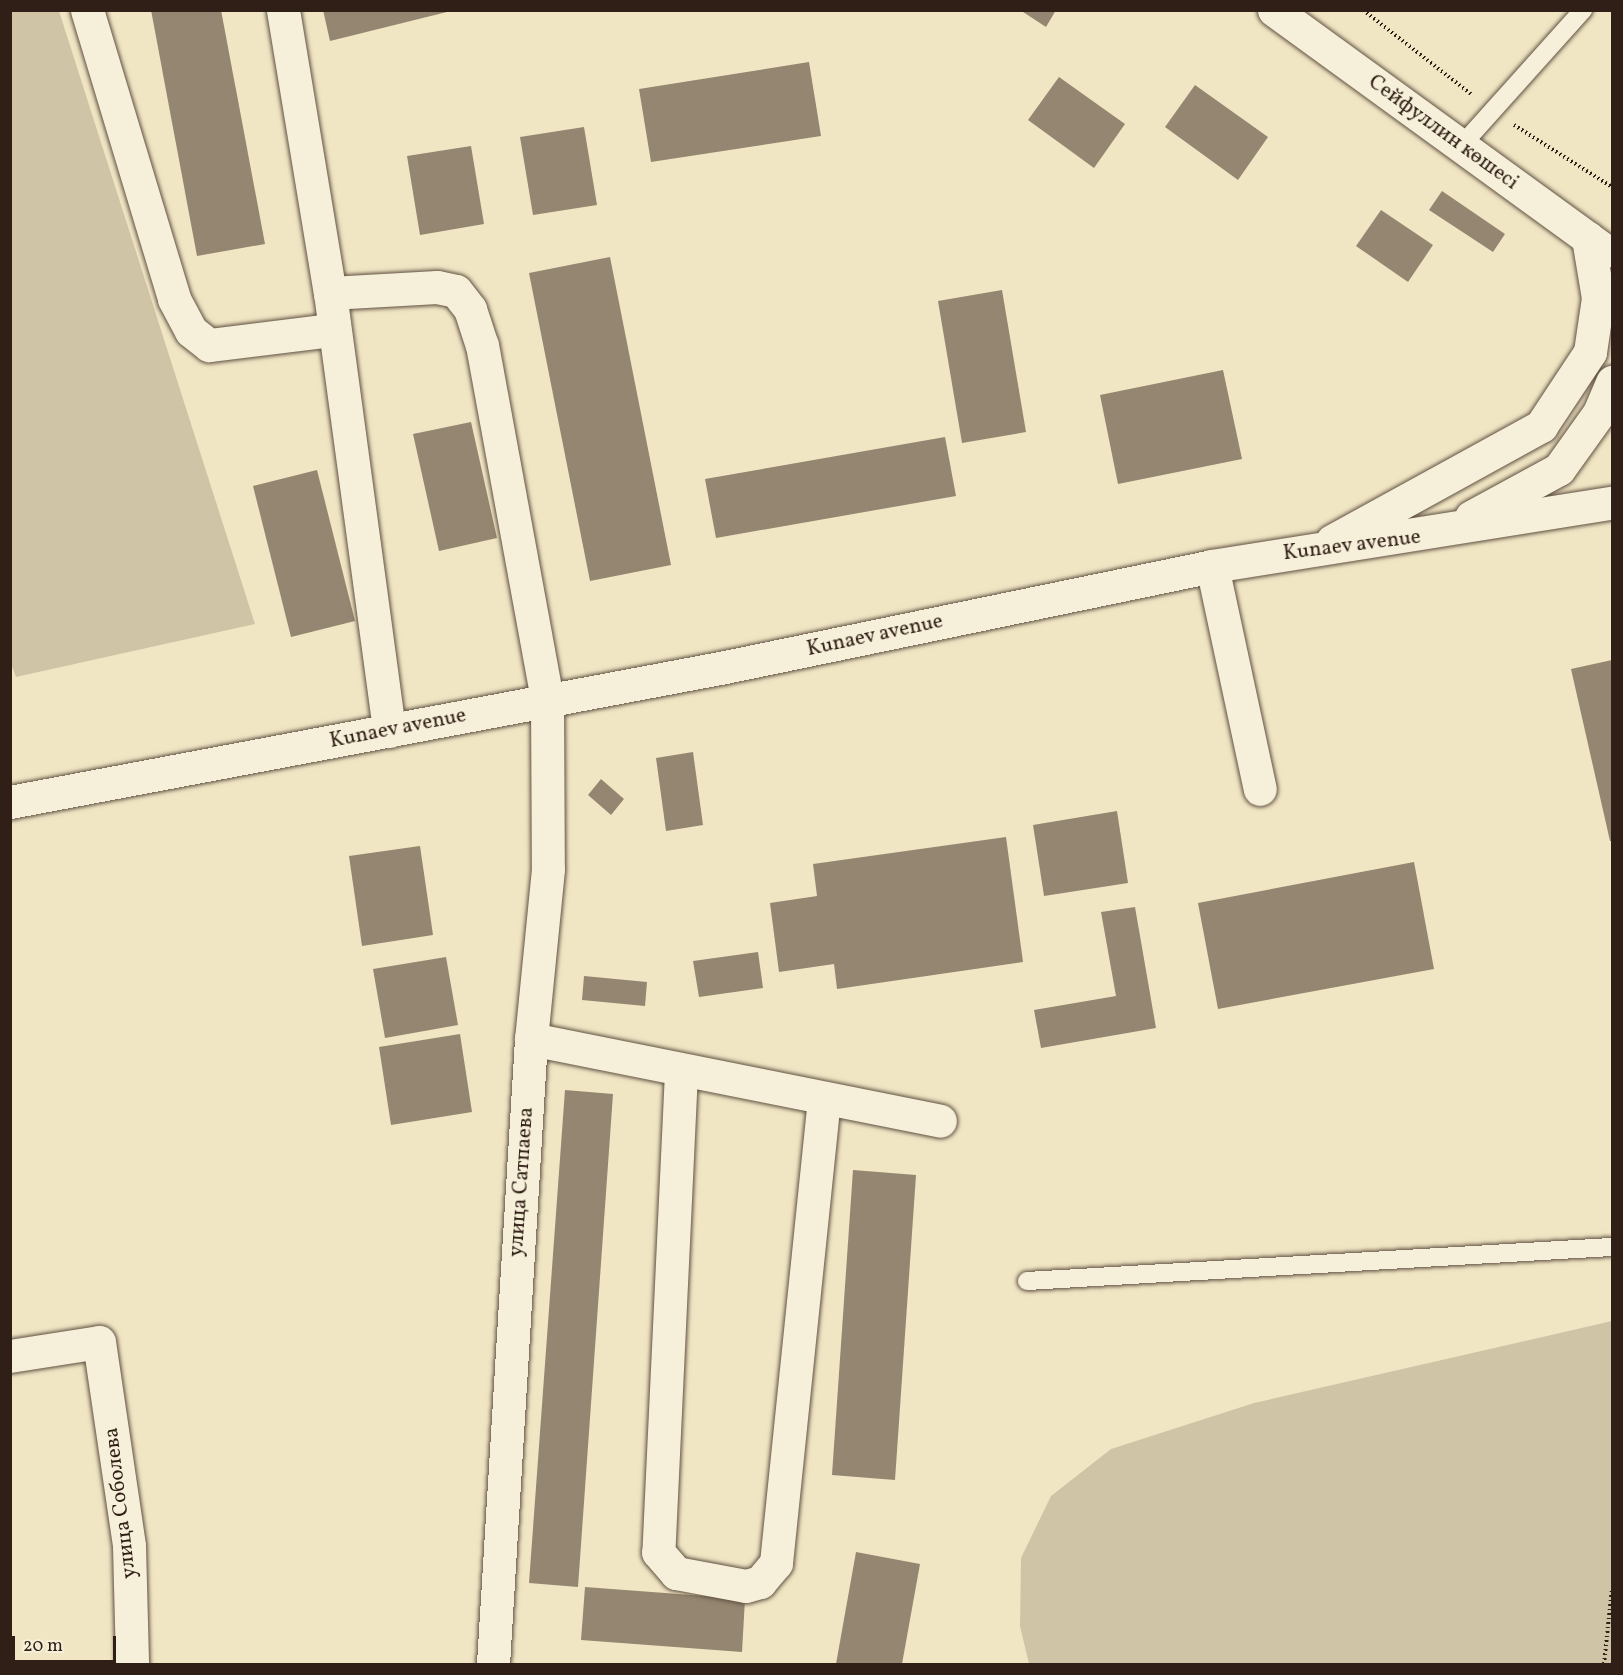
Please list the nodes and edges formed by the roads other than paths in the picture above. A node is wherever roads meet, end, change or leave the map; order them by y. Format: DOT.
graph roads {
  1 [pos="87,10"];
  2 [pos="283,10"];
  3 [pos="1274,10"];
  4 [pos="1583,10"];
  5 [pos="1461,146"];
  6 [pos="1600,247"];
  7 [pos="330,294"];
  8 [pos="331,330"];
  9 [pos="1612,382"];
  10 [pos="1612,503"];
  11 [pos="1434,535"];
  12 [pos="1318,548"];
  13 [pos="1212,566"];
  14 [pos="548,700"];
  15 [pos="389,731"];
  16 [pos="1260,789"];
  17 [pos="21,800"];
  18 [pos="531,1039"];
  19 [pos="681,1072"];
  20 [pos="824,1098"];
  21 [pos="940,1121"];
  22 [pos="1612,1247"];
  23 [pos="1027,1281"];
  24 [pos="10,1356"];
  25 [pos="132,1665"];
  26 [pos="493,1665"];
  1 -- 8 [label="street"];
  2 -- 7 [label="street"];
  3 -- 5 [label="street, Сейфуллин көшесі"];
  4 -- 5 [label="lane"];
  5 -- 6 [label="street, Сейфуллин көшесі"];
  6 -- 12 [label="street"];
  7 -- 8 [label="street"];
  7 -- 14 [label="street, улица Сатпаева"];
  8 -- 15 [label="street"];
  9 -- 11 [label="street"];
  10 -- 11 [label="street, Kunaev avenue"];
  11 -- 12 [label="street, Kunaev avenue"];
  12 -- 13 [label="street, Kunaev avenue"];
  13 -- 14 [label="street, Kunaev avenue"];
  13 -- 16 [label="street"];
  14 -- 15 [label="street, Kunaev avenue"];
  14 -- 18 [label="street, улица Сатпаева"];
  15 -- 17 [label="street, Kunaev avenue"];
  18 -- 19 [label="street"];
  18 -- 26 [label="street, улица Сатпаева"];
  19 -- 20 [label="street"];
  19 -- 20 [label="street"];
  20 -- 21 [label="street"];
  22 -- 23 [label="lane"];
  24 -- 25 [label="street, улица Соболева"];
}
